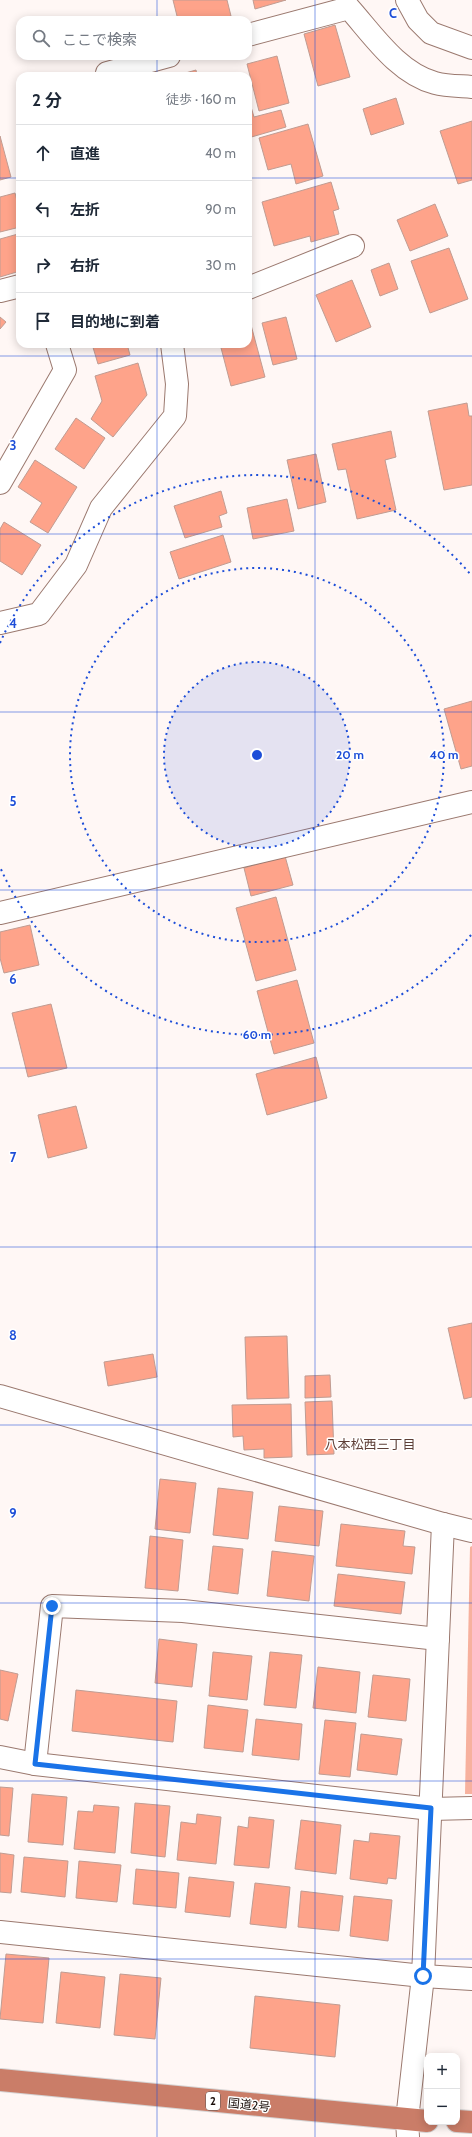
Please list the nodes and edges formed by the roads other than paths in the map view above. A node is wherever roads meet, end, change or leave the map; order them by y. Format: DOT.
graph roads {
  1 [pos="407,0"];
  2 [pos="252,34"];
  3 [pos="472,48"];
  4 [pos="154,60"];
  5 [pos="111,72"];
  6 [pos="472,87"];
  7 [pos="353,246"];
  8 [pos="252,286"];
  9 [pos="16,287"];
  10 [pos="0,291"];
  11 [pos="58,348"];
  12 [pos="172,348"];
  13 [pos="0,483"];
  14 [pos="0,623"];
  15 [pos="472,802"];
  16 [pos="0,913"];
  17 [pos="0,1396"];
  18 [pos="443,1524"];
  19 [pos="472,1530"];
  20 [pos="438,1639"];
  21 [pos="0,1757"];
  22 [pos="35,1764"];
  23 [pos="431,1808"];
  24 [pos="472,1808"];
  25 [pos="0,1932"];
  26 [pos="423,1976"];
  27 [pos="472,1979"];
  28 [pos="0,2080"];
  29 [pos="460,2122"];
  30 [pos="472,2122"];
  31 [pos="414,2126"];
  1 -- 3 [label="street"];
  2 -- 6 [label="street"];
  4 -- 5 [label="street"];
  7 -- 8 [label="street"];
  9 -- 10 [label="street"];
  11 -- 13 [label="street"];
  12 -- 14 [label="street"];
  15 -- 16 [label="street"];
  17 -- 18 [label="street"];
  18 -- 19 [label="street"];
  18 -- 20 [label="street"];
  20 -- 22 [label="street"];
  20 -- 23 [label="street"];
  21 -- 22 [label="street"];
  22 -- 23 [label="street"];
  23 -- 24 [label="street"];
  23 -- 26 [label="street"];
  25 -- 26 [label="street"];
  26 -- 27 [label="street"];
  26 -- 31 [label="street"];
  28 -- 31 [label="highway, 国道2号 / 2"];
  29 -- 30 [label="highway"];
}
